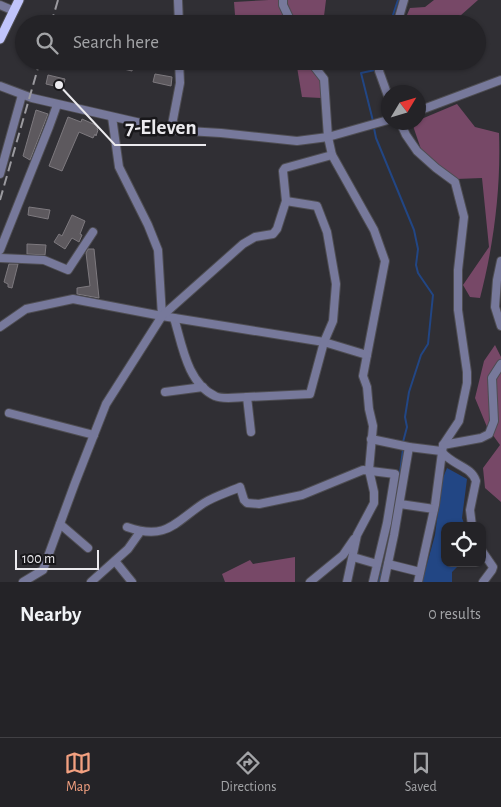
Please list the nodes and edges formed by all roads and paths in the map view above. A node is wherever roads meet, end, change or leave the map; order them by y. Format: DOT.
graph roads {
  1 [pos="19,0"];
  2 [pos="178,0"];
  3 [pos="283,0"];
  4 [pos="404,0"];
  5 [pos="0,5"];
  6 [pos="14,12"];
  7 [pos="179,15"];
  8 [pos="288,15"];
  9 [pos="400,15"];
  10 [pos="0,38"];
  11 [pos="179,70"];
  12 [pos="317,70"];
  13 [pos="379,70"];
  14 [pos="501,80"];
  15 [pos="384,85"];
  16 [pos="0,86"];
  17 [pos="22,95"];
  18 [pos="57,105"];
  19 [pos="426,107"];
  20 [pos="112,117"];
  21 [pos="381,122"];
  22 [pos="170,130"];
  23 [pos="404,130"];
  24 [pos="328,136"];
  25 [pos="332,156"];
  26 [pos="0,174"];
  27 [pos="286,201"];
  28 [pos="93,232"];
  29 [pos="0,250"];
  30 [pos="0,258"];
  31 [pos="501,261"];
  32 [pos="162,316"];
  33 [pos="174,318"];
  34 [pos="0,326"];
  35 [pos="501,326"];
  36 [pos="324,342"];
  37 [pos="366,355"];
  38 [pos="501,364"];
  39 [pos="203,387"];
  40 [pos="164,392"];
  41 [pos="247,397"];
  42 [pos="9,413"];
  43 [pos="250,432"];
  44 [pos="94,435"];
  45 [pos="371,439"];
  46 [pos="409,447"];
  47 [pos="442,448"];
  48 [pos="369,470"];
  49 [pos="400,504"];
  50 [pos="434,509"];
  51 [pos="472,522"];
  52 [pos="60,524"];
  53 [pos="127,527"];
  54 [pos="140,532"];
  55 [pos="357,535"];
  56 [pos="88,548"];
  57 [pos="353,557"];
  58 [pos="486,557"];
  59 [pos="115,561"];
  60 [pos="377,564"];
  61 [pos="388,564"];
  62 [pos="420,572"];
  63 [pos="93,581"];
  64 [pos="23,582"];
  65 [pos="132,582"];
  66 [pos="310,582"];
  67 [pos="347,582"];
  68 [pos="373,582"];
  69 [pos="384,582"];
  70 [pos="418,582"];
  71 [pos="483,582"];
  1 -- 6 [label="main road"];
  2 -- 7 [label="street"];
  3 -- 8 [label="street"];
  4 -- 9 [label="street"];
  5 -- 6 [label="street"];
  6 -- 10 [label="main road"];
  11 -- 22 [label="street"];
  12 -- 24 [label="street"];
  13 -- 15 [label="street"];
  14 -- 19 [label="street"];
  16 -- 17 [label="street"];
  17 -- 18 [label="street"];
  17 -- 26 [label="street"];
  18 -- 20 [label="street"];
  18 -- 29 [label="street"];
  20 -- 22 [label="street"];
  20 -- 32 [label="street"];
  21 -- 24 [label="street"];
  22 -- 24 [label="street"];
  23 -- 47 [label="street"];
  24 -- 25 [label="street"];
  25 -- 27 [label="street"];
  25 -- 37 [label="street"];
  27 -- 32 [label="street"];
  27 -- 36 [label="street"];
  28 -- 30 [label="street"];
  31 -- 35 [label="street"];
  32 -- 33 [label="street"];
  32 -- 34 [label="street"];
  32 -- 44 [label="street"];
  33 -- 36 [label="street"];
  33 -- 39 [label="street"];
  36 -- 37 [label="street"];
  36 -- 41 [label="street"];
  37 -- 45 [label="street"];
  38 -- 47 [label="street"];
  39 -- 40 [label="street"];
  39 -- 41 [label="street"];
  41 -- 43 [label="street"];
  42 -- 44 [label="street"];
  44 -- 52 [label="street"];
  45 -- 46 [label="street"];
  45 -- 48 [label="street"];
  46 -- 47 [label="street"];
  46 -- 49 [label="street"];
  47 -- 50 [label="street"];
  47 -- 51 [label="street"];
  48 -- 54 [label="street"];
  48 -- 55 [label="street"];
  48 -- 60 [label="street"];
  49 -- 50 [label="street"];
  49 -- 61 [label="street"];
  50 -- 62 [label="street"];
  52 -- 56 [label="street"];
  52 -- 64 [label="street"];
  53 -- 54 [label="street"];
  54 -- 59 [label="street"];
  55 -- 57 [label="street"];
  55 -- 66 [label="street"];
  57 -- 60 [label="street"];
  57 -- 67 [label="street"];
  58 -- 71 [label="street"];
  59 -- 63 [label="street"];
  59 -- 65 [label="street"];
  60 -- 68 [label="street"];
  61 -- 62 [label="street"];
  61 -- 69 [label="street"];
  62 -- 70 [label="street"];
}
